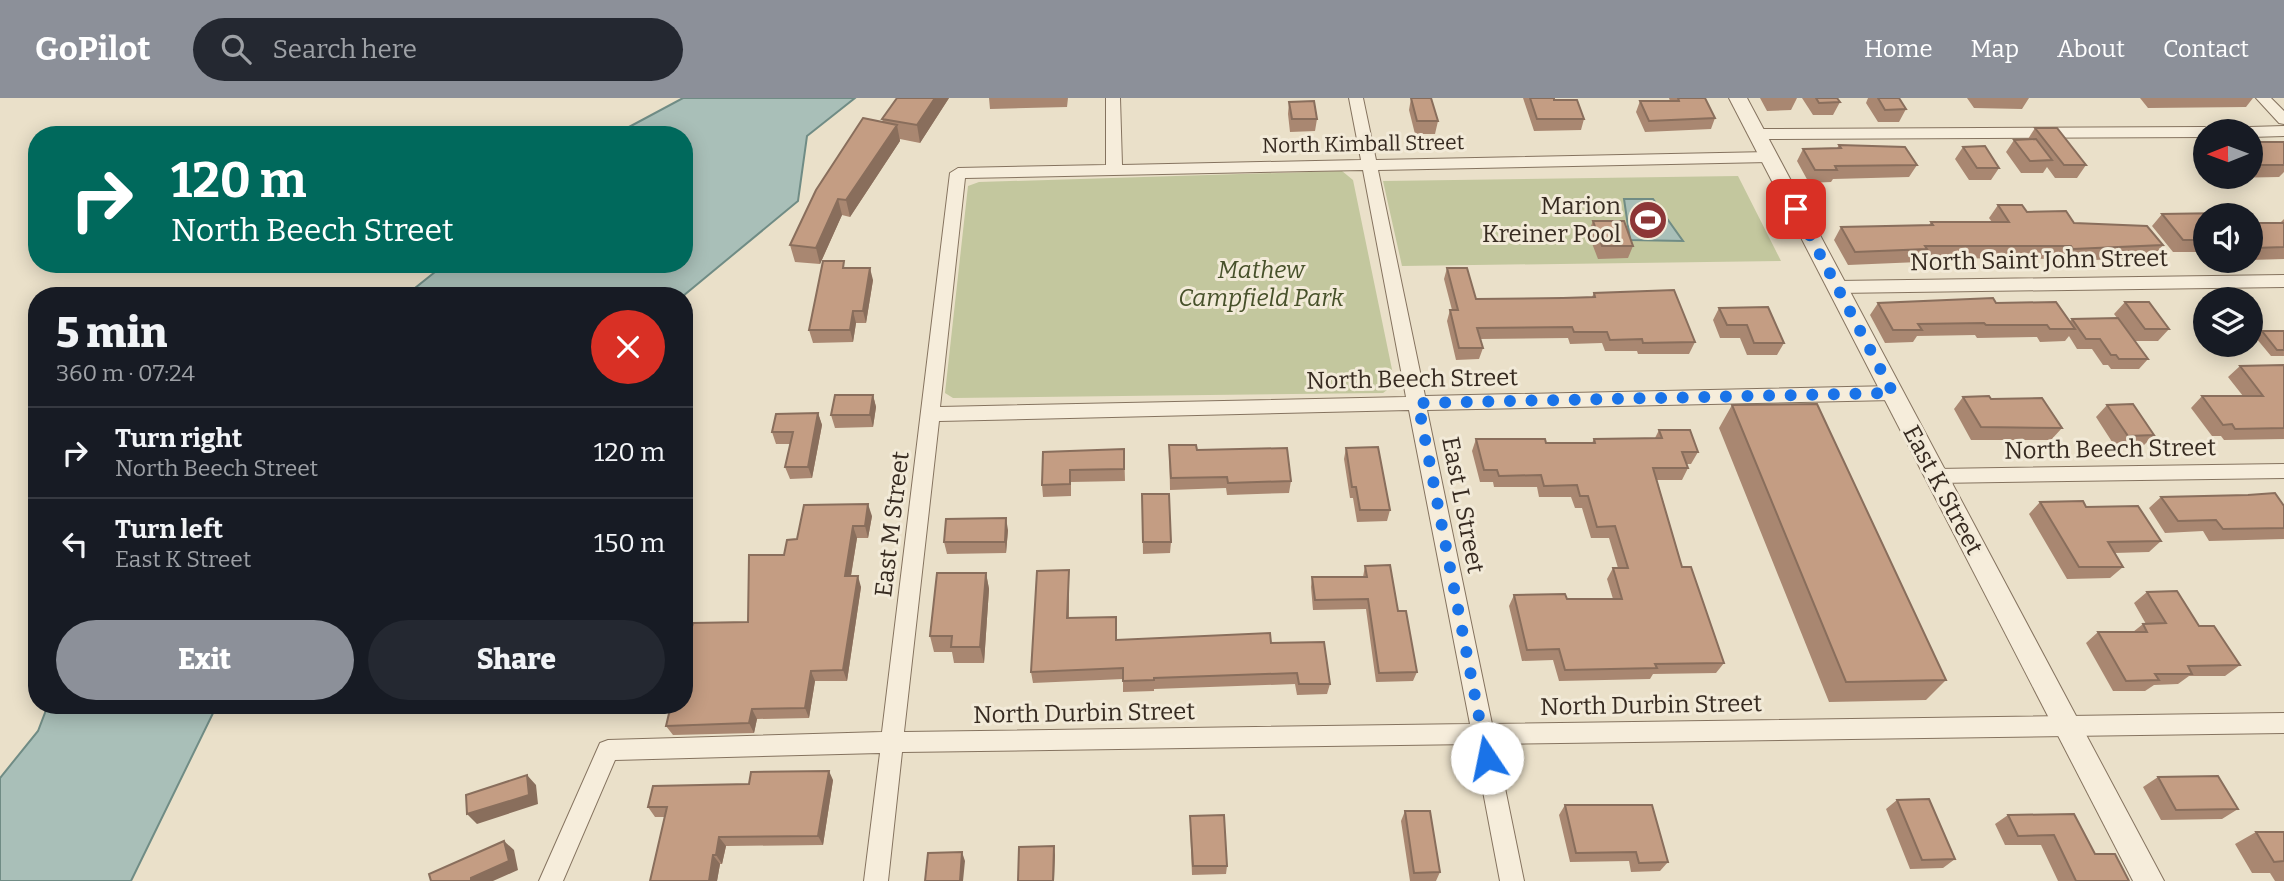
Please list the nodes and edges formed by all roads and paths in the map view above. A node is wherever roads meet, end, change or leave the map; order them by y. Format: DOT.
graph roads {
  1 [pos="1113,98"];
  2 [pos="1356,98"];
  3 [pos="1738,98"];
  4 [pos="2263,98"];
  5 [pos="2284,120"];
  6 [pos="2284,131"];
  7 [pos="2193,132"];
  8 [pos="2263,132"];
  9 [pos="1757,134"];
  10 [pos="1769,158"];
  11 [pos="1371,165"];
  12 [pos="1114,170"];
  13 [pos="958,173"];
  14 [pos="2284,281"];
  15 [pos="1837,287"];
  16 [pos="1893,393"];
  17 [pos="1418,403"];
  18 [pos="932,414"];
  19 [pos="2284,471"];
  20 [pos="1936,476"];
  21 [pos="2284,723"];
  22 [pos="2067,726"];
  23 [pos="1482,734"];
  24 [pos="892,742"];
  25 [pos="551,881"];
  26 [pos="876,881"];
  27 [pos="1512,881"];
  28 [pos="2149,881"];
  1 -- 12 [label="street"];
  2 -- 11 [label="street, East L Street"];
  3 -- 9 [label="street, East K Street"];
  4 -- 5 [label="street"];
  6 -- 8 [label="street"];
  7 -- 9 [label="street"];
  9 -- 10 [label="street, East K Street"];
  10 -- 11 [label="street, North Kimball Street"];
  10 -- 15 [label="street, East K Street"];
  11 -- 12 [label="street, North Kimball Street"];
  11 -- 17 [label="street, East L Street"];
  12 -- 13 [label="street, North Kimball Street"];
  13 -- 18 [label="street, East M Street"];
  14 -- 15 [label="street, North Saint John Street"];
  15 -- 16 [label="street, East K Street"];
  16 -- 17 [label="street, North Beech Street"];
  16 -- 20 [label="street, East K Street"];
  17 -- 18 [label="street, North Beech Street"];
  17 -- 23 [label="street, East L Street"];
  18 -- 24 [label="street, East M Street"];
  19 -- 20 [label="street, North Beech Street"];
  20 -- 22 [label="street, East K Street"];
  21 -- 22 [label="street, North Durbin Street"];
  22 -- 23 [label="street, North Durbin Street"];
  22 -- 28 [label="street, East K Street"];
  23 -- 24 [label="street, North Durbin Street"];
  23 -- 27 [label="street, East L Street"];
  24 -- 25 [label="street, North Durbin Street"];
  24 -- 26 [label="street, East M Street"];
}
